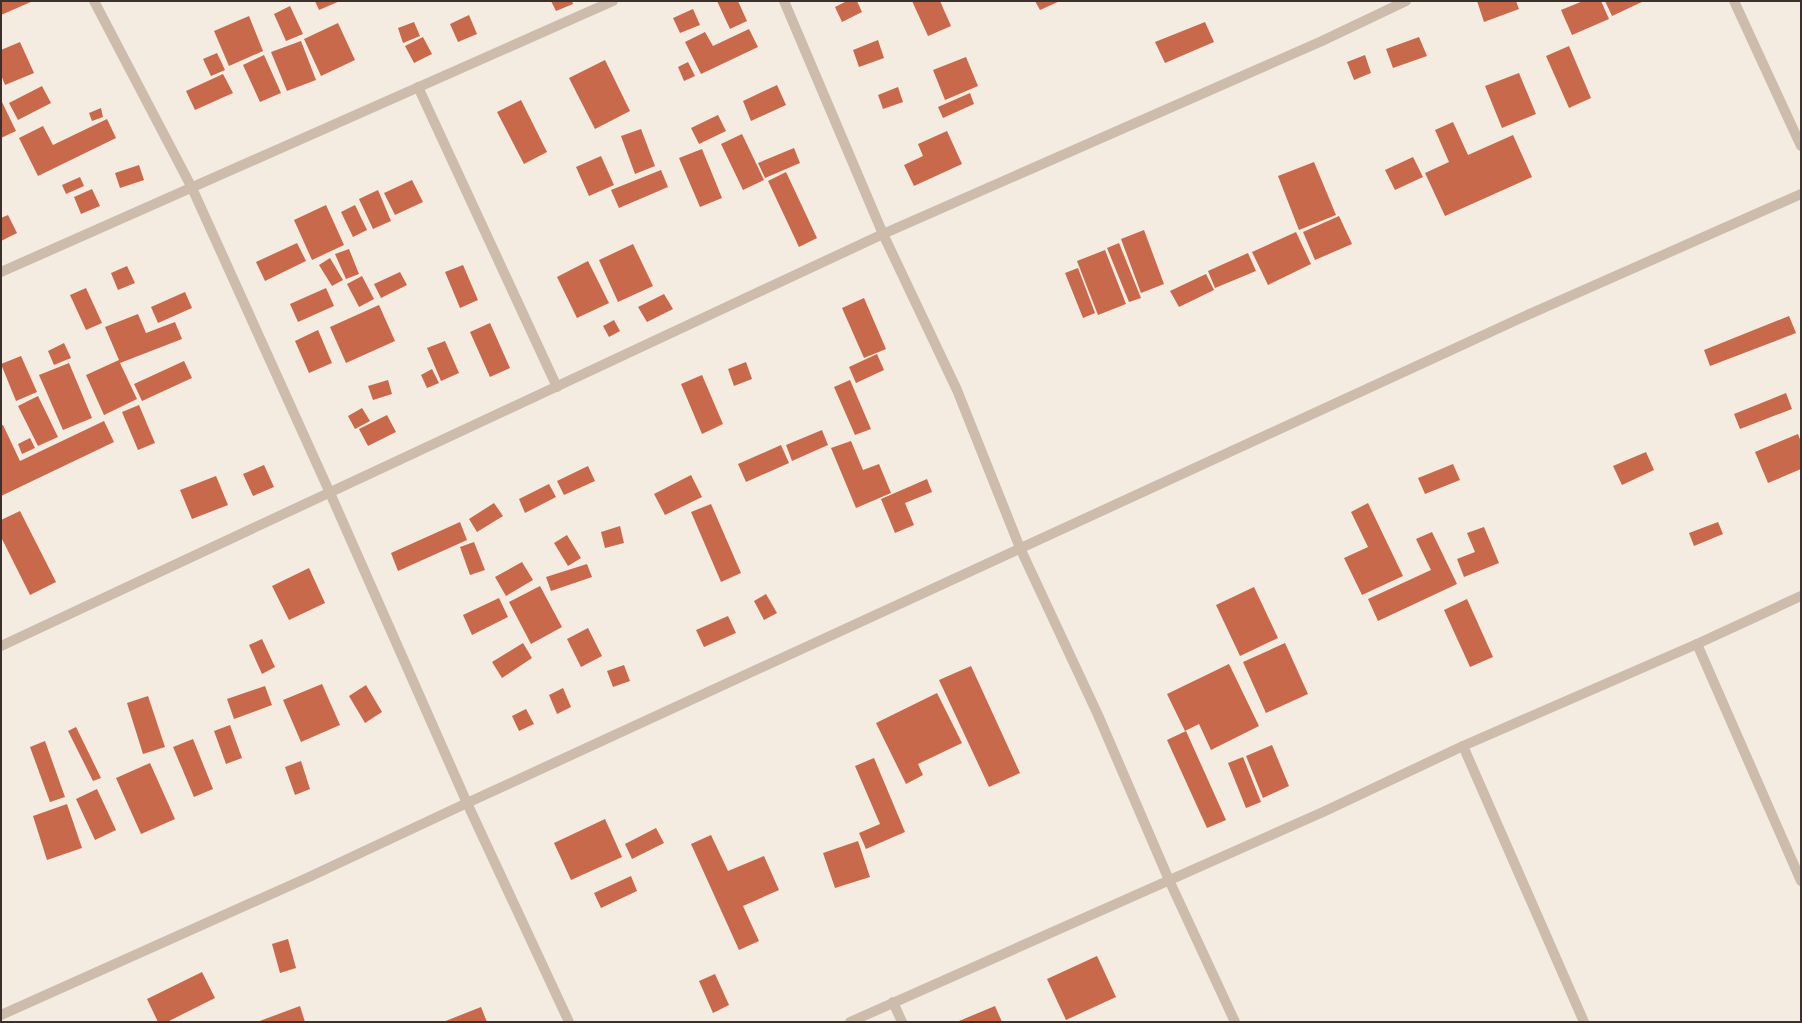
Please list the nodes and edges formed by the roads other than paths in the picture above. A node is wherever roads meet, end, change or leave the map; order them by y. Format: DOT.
graph roads {
  1 [pos="94,1"];
  2 [pos="613,1"];
  3 [pos="784,1"];
  4 [pos="1406,1"];
  5 [pos="1734,1"];
  6 [pos="418,87"];
  7 [pos="1801,146"];
  8 [pos="192,188"];
  9 [pos="1801,194"];
  10 [pos="884,234"];
  11 [pos="1,272"];
  12 [pos="557,387"];
  13 [pos="330,493"];
  14 [pos="1020,548"];
  15 [pos="1801,596"];
  16 [pos="1697,644"];
  17 [pos="1,646"];
  18 [pos="1463,746"];
  19 [pos="467,803"];
  20 [pos="1169,880"];
  21 [pos="1801,882"];
  22 [pos="893,1002"];
  23 [pos="1,1015"];
  24 [pos="569,1022"];
  25 [pos="850,1022"];
  26 [pos="902,1022"];
  27 [pos="1235,1022"];
  28 [pos="1584,1022"];
  1 -- 8 [label="street"];
  2 -- 6 [label="street"];
  3 -- 10 [label="street"];
  4 -- 10 [label="street"];
  5 -- 7 [label="street"];
  6 -- 8 [label="street"];
  6 -- 12 [label="street"];
  8 -- 11 [label="street"];
  8 -- 13 [label="street"];
  9 -- 14 [label="street"];
  10 -- 12 [label="street"];
  10 -- 14 [label="street"];
  12 -- 13 [label="street"];
  13 -- 17 [label="street"];
  13 -- 19 [label="street"];
  14 -- 19 [label="street"];
  14 -- 20 [label="street"];
  15 -- 16 [label="street"];
  16 -- 18 [label="street"];
  16 -- 21 [label="street"];
  18 -- 20 [label="street"];
  18 -- 28 [label="street"];
  19 -- 23 [label="street"];
  19 -- 24 [label="street"];
  20 -- 22 [label="street"];
  20 -- 27 [label="street"];
  22 -- 25 [label="street"];
  22 -- 26 [label="street"];
}
